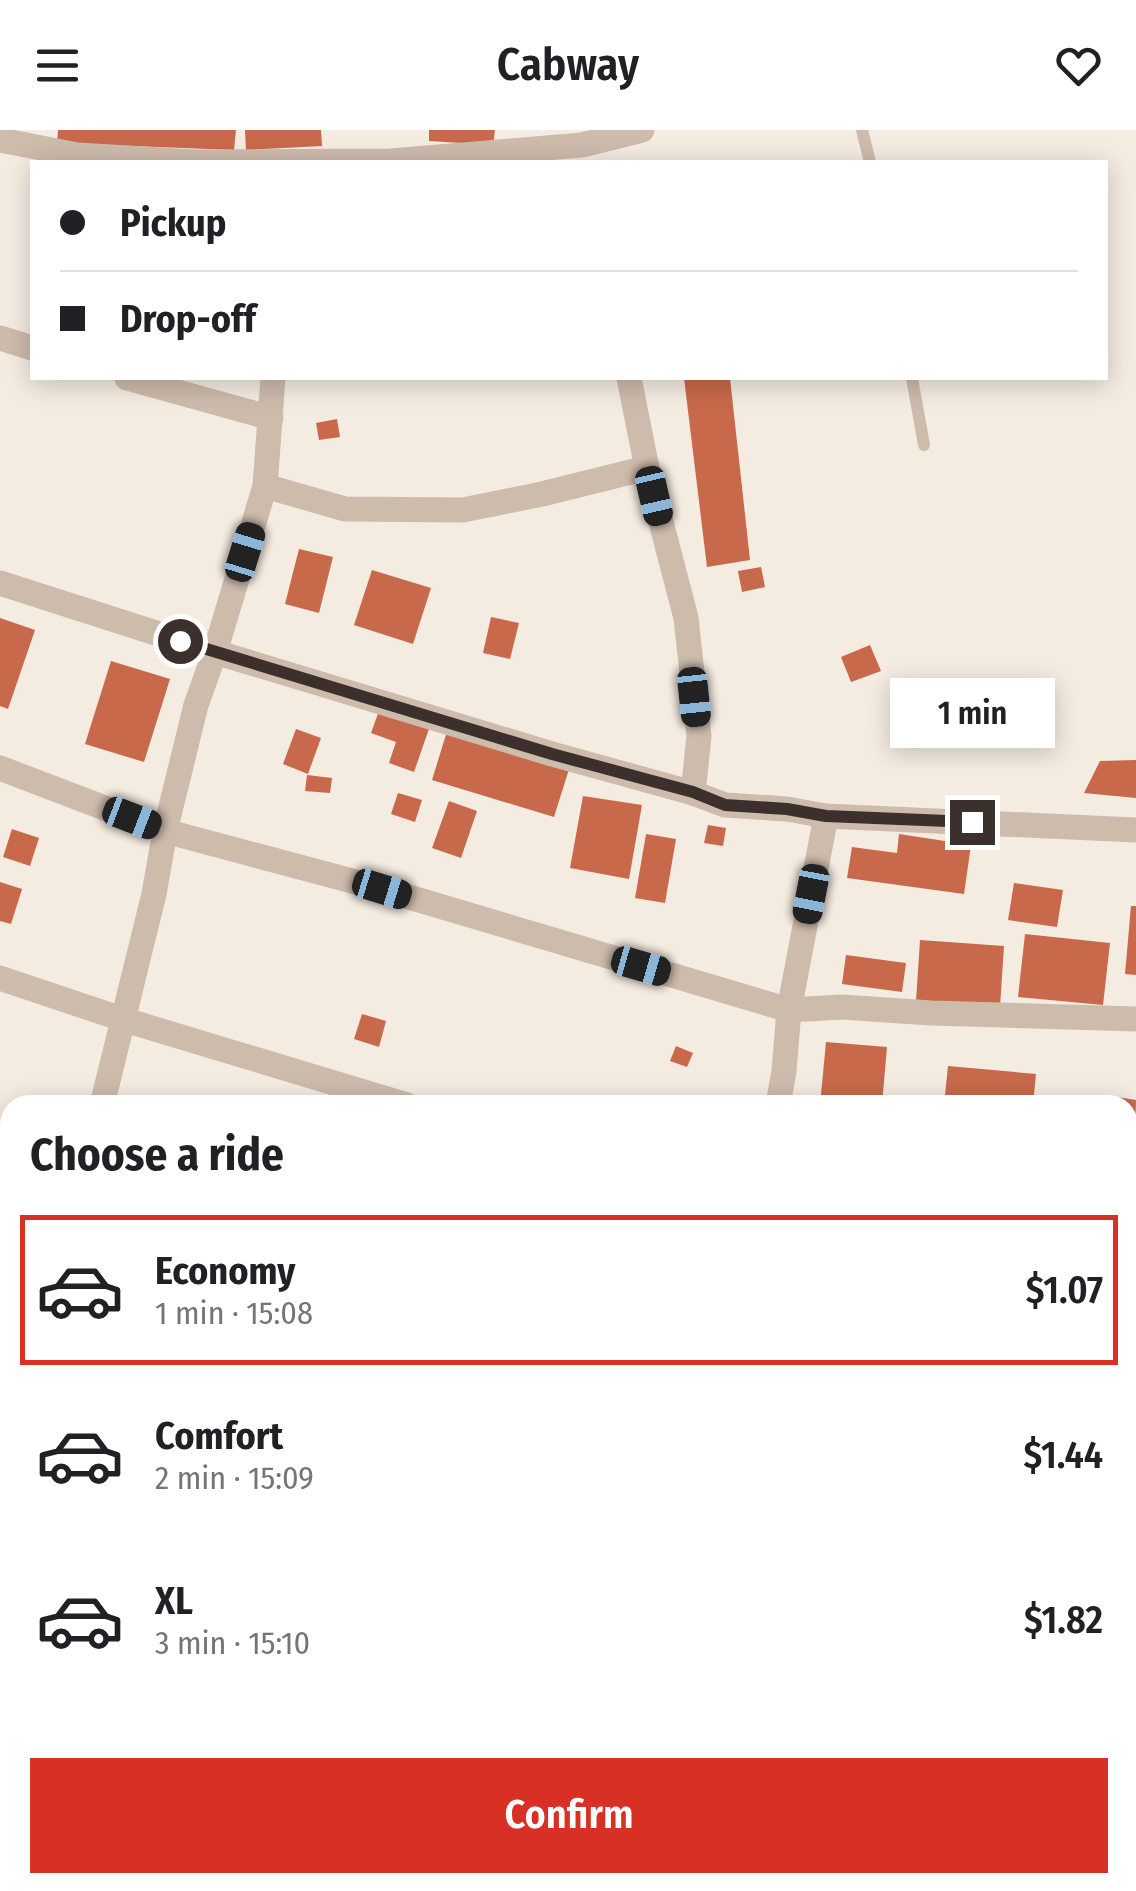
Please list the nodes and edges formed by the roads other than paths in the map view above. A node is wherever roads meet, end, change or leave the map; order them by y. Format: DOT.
graph roads {
  1 [pos="642,130"];
  2 [pos="862,130"];
  3 [pos="0,140"];
  4 [pos="584,154"];
  5 [pos="162,160"];
  6 [pos="419,160"];
  7 [pos="870,160"];
  8 [pos="0,338"];
  9 [pos="30,347"];
  10 [pos="135,380"];
  11 [pos="273,380"];
  12 [pos="629,380"];
  13 [pos="912,380"];
  14 [pos="271,418"];
  15 [pos="924,445"];
  16 [pos="647,468"];
  17 [pos="265,486"];
  18 [pos="0,582"];
  19 [pos="215,652"];
  20 [pos="0,768"];
  21 [pos="693,792"];
  22 [pos="826,816"];
  23 [pos="1136,830"];
  24 [pos="165,831"];
  25 [pos="0,978"];
  26 [pos="789,1010"];
  27 [pos="125,1020"];
  28 [pos="1136,1020"];
  29 [pos="105,1095"];
  30 [pos="374,1095"];
  31 [pos="780,1095"];
  1 -- 4 [label="street"];
  2 -- 7 [label="lane"];
  3 -- 5 [label="street"];
  4 -- 6 [label="street"];
  8 -- 9 [label="street"];
  10 -- 14 [label="street"];
  11 -- 14 [label="street"];
  12 -- 16 [label="street"];
  13 -- 15 [label="lane"];
  14 -- 17 [label="street"];
  16 -- 17 [label="street"];
  16 -- 21 [label="street"];
  17 -- 19 [label="street"];
  18 -- 19 [label="street"];
  19 -- 21 [label="street"];
  19 -- 24 [label="street"];
  20 -- 24 [label="street"];
  21 -- 22 [label="street"];
  22 -- 23 [label="street"];
  22 -- 26 [label="street"];
  24 -- 26 [label="street"];
  24 -- 27 [label="street"];
  25 -- 27 [label="street"];
  26 -- 28 [label="street"];
  26 -- 31 [label="street"];
  27 -- 29 [label="street"];
  27 -- 30 [label="street"];
}
